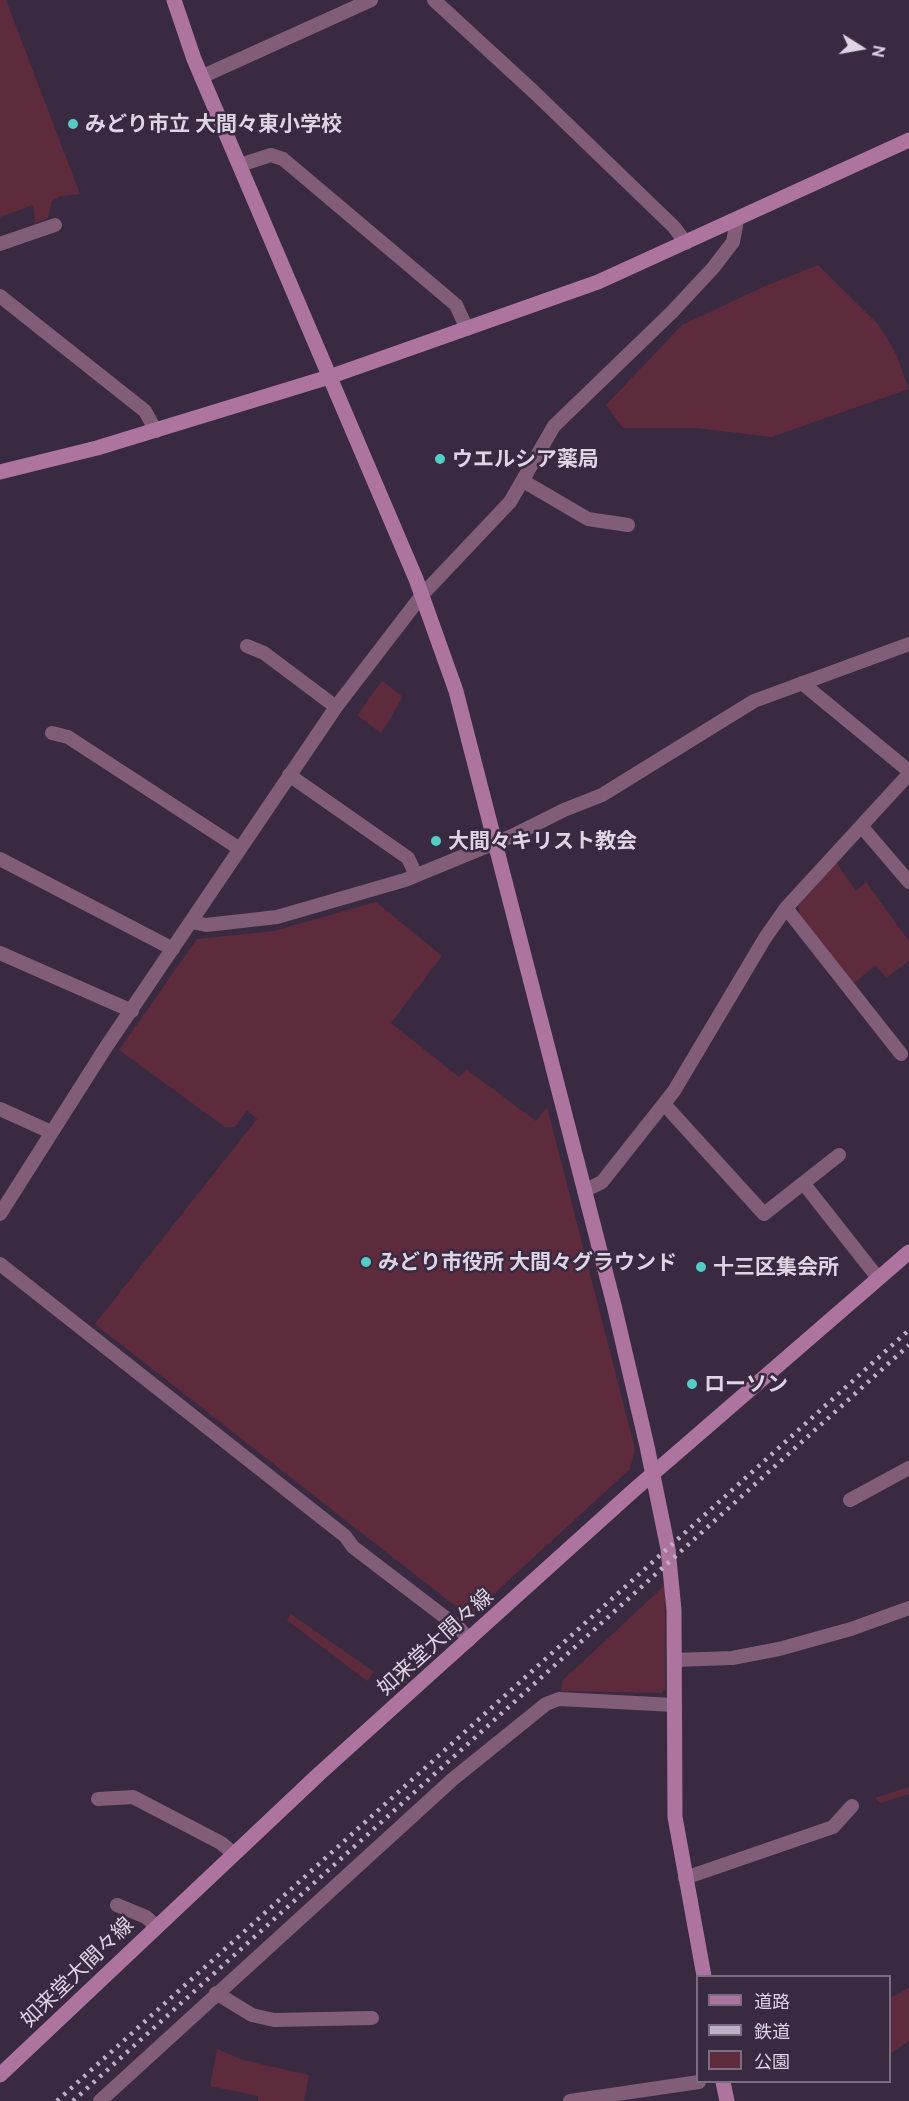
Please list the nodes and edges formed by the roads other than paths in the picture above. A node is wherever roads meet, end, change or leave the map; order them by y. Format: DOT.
graph roads {
  1 [pos="174,0"];
  2 [pos="370,0"];
  3 [pos="434,0"];
  4 [pos="201,77"];
  5 [pos="909,140"];
  6 [pos="240,165"];
  7 [pos="737,220"];
  8 [pos="55,225"];
  9 [pos="0,243"];
  10 [pos="686,243"];
  11 [pos="0,296"];
  12 [pos="467,328"];
  13 [pos="329,377"];
  14 [pos="156,431"];
  15 [pos="0,472"];
  16 [pos="523,481"];
  17 [pos="628,525"];
  18 [pos="422,595"];
  19 [pos="909,644"];
  20 [pos="247,646"];
  21 [pos="802,683"];
  22 [pos="336,707"];
  23 [pos="52,733"];
  24 [pos="909,773"];
  25 [pos="289,774"];
  26 [pos="862,827"];
  27 [pos="494,843"];
  28 [pos="240,849"];
  29 [pos="0,859"];
  30 [pos="416,875"];
  31 [pos="909,882"];
  32 [pos="786,908"];
  33 [pos="192,922"];
  34 [pos="173,949"];
  35 [pos="0,953"];
  36 [pos="132,1011"];
  37 [pos="901,1054"];
  38 [pos="664,1104"];
  39 [pos="0,1109"];
  40 [pos="51,1132"];
  41 [pos="839,1155"];
  42 [pos="804,1184"];
  43 [pos="584,1191"];
  44 [pos="6,1193"];
  45 [pos="0,1214"];
  46 [pos="909,1252"];
  47 [pos="0,1264"];
  48 [pos="878,1278"];
  49 [pos="909,1468"];
  50 [pos="652,1475"];
  51 [pos="850,1500"];
  52 [pos="909,1608"];
  53 [pos="469,1640"];
  54 [pos="674,1660"];
  55 [pos="674,1705"];
  56 [pos="98,1798"];
  57 [pos="852,1806"];
  58 [pos="233,1853"];
  59 [pos="685,1878"];
  60 [pos="117,1905"];
  61 [pos="156,1926"];
  62 [pos="704,1975"];
  63 [pos="216,1994"];
  64 [pos="372,2018"];
  65 [pos="0,2075"];
  66 [pos="696,2082"];
  67 [pos="723,2083"];
  68 [pos="100,2101"];
  69 [pos="570,2101"];
  70 [pos="727,2101"];
  1 -- 4 [label="street"];
  2 -- 4 [label="street"];
  3 -- 10 [label="street"];
  4 -- 6 [label="street"];
  5 -- 7 [label="street"];
  6 -- 12 [label="street"];
  6 -- 13 [label="street"];
  7 -- 10 [label="street"];
  7 -- 16 [label="street"];
  8 -- 9 [label="street"];
  10 -- 12 [label="street"];
  11 -- 14 [label="street"];
  12 -- 13 [label="street"];
  13 -- 14 [label="street"];
  13 -- 18 [label="street"];
  14 -- 15 [label="street"];
  16 -- 17 [label="street"];
  16 -- 18 [label="street"];
  18 -- 22 [label="street"];
  18 -- 27 [label="street"];
  19 -- 21 [label="street"];
  20 -- 22 [label="street"];
  21 -- 24 [label="street"];
  21 -- 27 [label="street"];
  22 -- 25 [label="street"];
  23 -- 28 [label="street"];
  24 -- 26 [label="street"];
  25 -- 28 [label="street"];
  25 -- 30 [label="street"];
  26 -- 31 [label="street"];
  26 -- 32 [label="street"];
  27 -- 30 [label="street"];
  27 -- 43 [label="street"];
  28 -- 33 [label="street"];
  29 -- 34 [label="street"];
  30 -- 33 [label="street"];
  32 -- 37 [label="street"];
  32 -- 38 [label="street"];
  33 -- 34 [label="street"];
  34 -- 36 [label="street"];
  35 -- 36 [label="street"];
  36 -- 40 [label="street"];
  38 -- 42 [label="street"];
  38 -- 43 [label="street"];
  39 -- 40 [label="street"];
  40 -- 44 [label="street"];
  41 -- 42 [label="street"];
  42 -- 48 [label="street"];
  43 -- 50 [label="street"];
  44 -- 45 [label="street"];
  46 -- 48 [label="street, 如来堂大間々線"];
  47 -- 53 [label="street"];
  48 -- 50 [label="street, 如来堂大間々線"];
  49 -- 51 [label="street"];
  50 -- 53 [label="street, 如来堂大間々線"];
  50 -- 54 [label="street"];
  52 -- 54 [label="street"];
  53 -- 58 [label="street, 如来堂大間々線"];
  54 -- 55 [label="street"];
  55 -- 59 [label="street"];
  55 -- 63 [label="street"];
  56 -- 58 [label="street"];
  57 -- 59 [label="street"];
  58 -- 61 [label="street, 如来堂大間々線"];
  59 -- 62 [label="street"];
  60 -- 61 [label="street"];
  61 -- 65 [label="street, 如来堂大間々線"];
  63 -- 64 [label="street"];
  63 -- 68 [label="street"];
  66 -- 69 [label="street"];
  67 -- 70 [label="street"];
}
